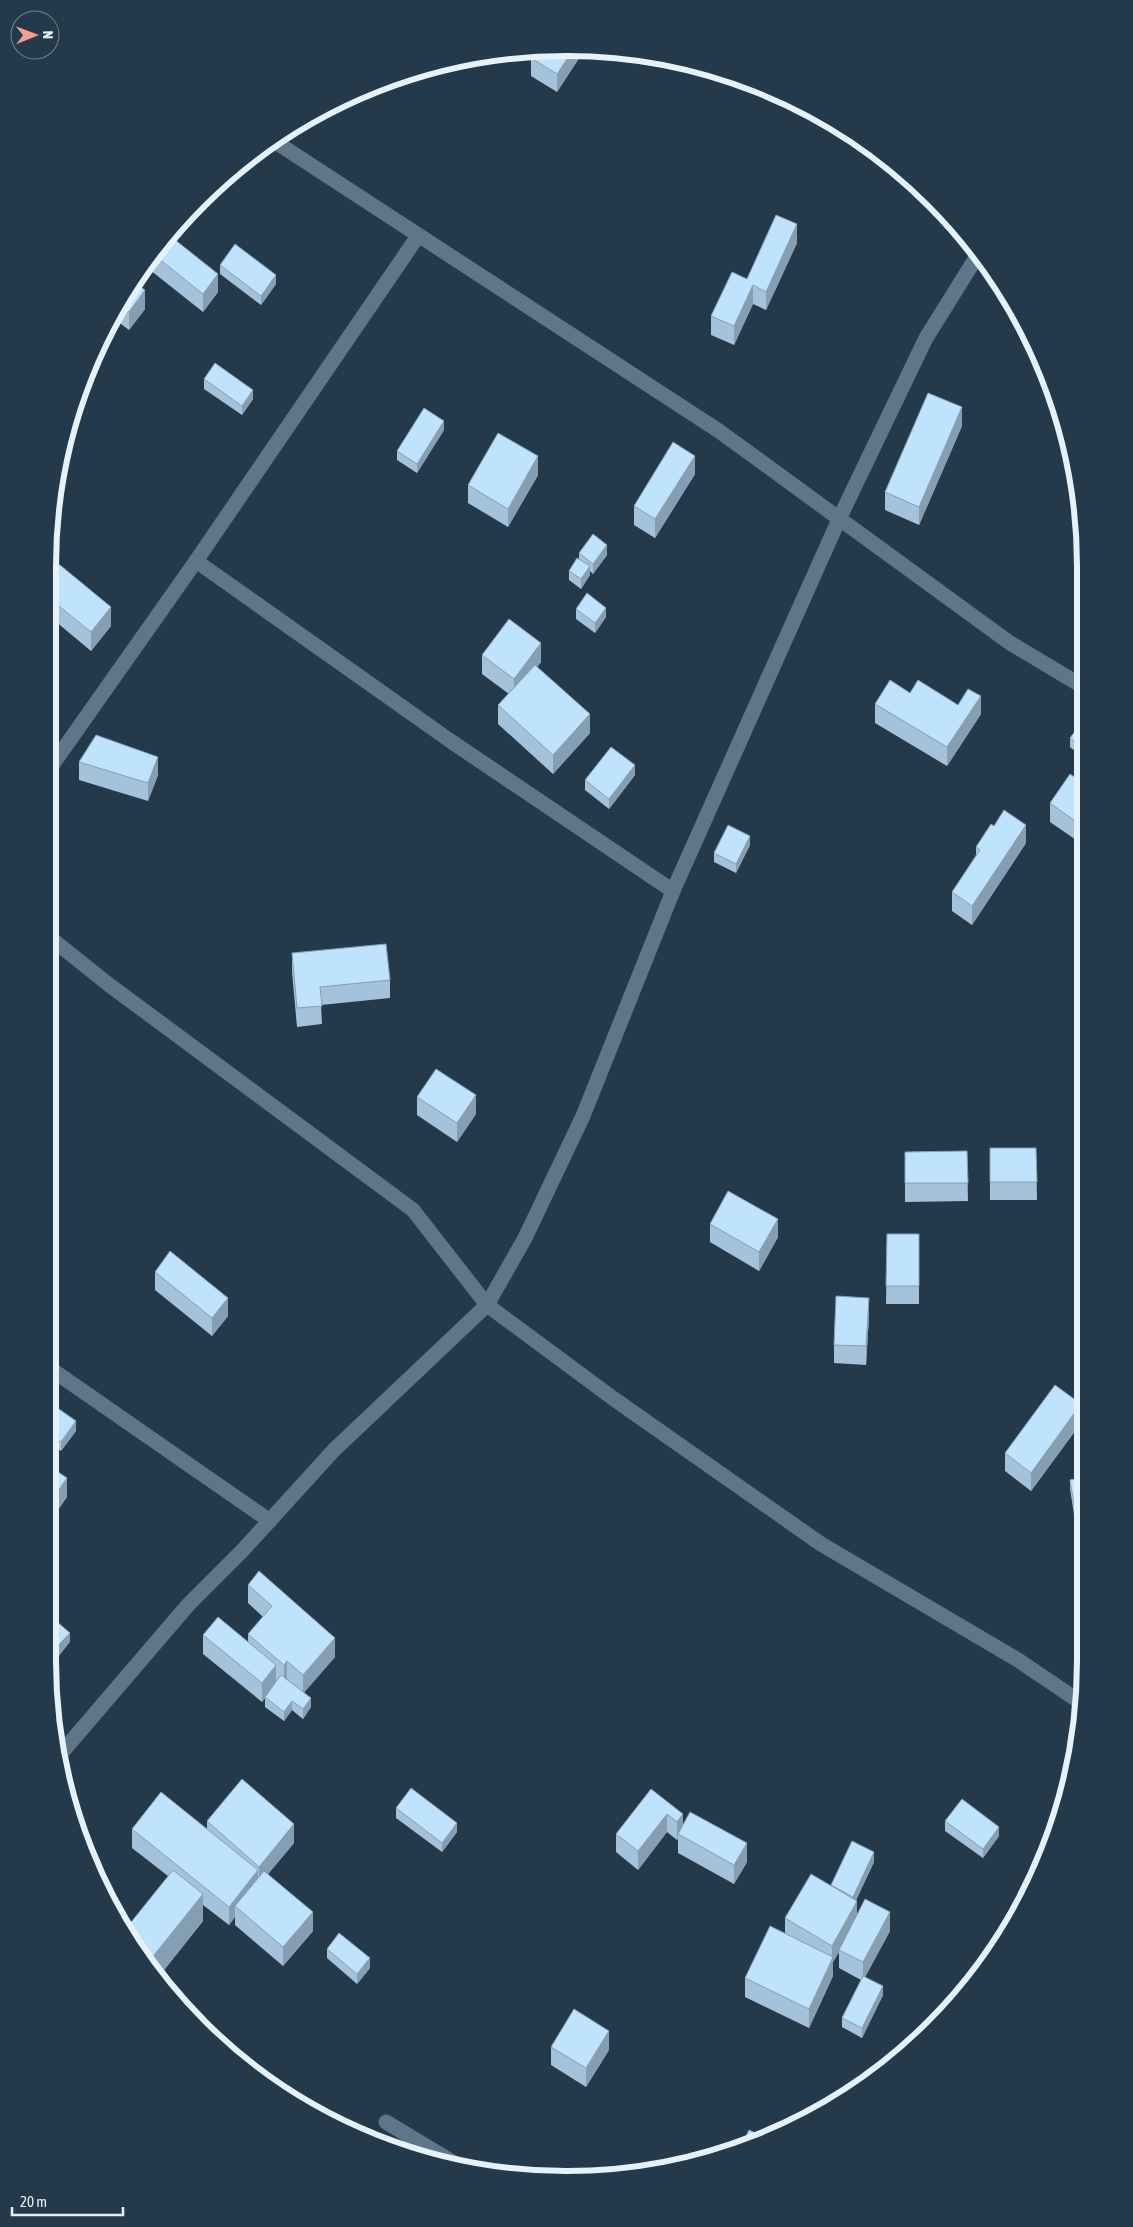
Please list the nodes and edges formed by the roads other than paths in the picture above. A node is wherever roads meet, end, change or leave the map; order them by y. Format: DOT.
graph roads {
  1 [pos="279,145"];
  2 [pos="418,236"];
  3 [pos="975,261"];
  4 [pos="840,517"];
  5 [pos="196,561"];
  6 [pos="1077,683"];
  7 [pos="56,761"];
  8 [pos="673,891"];
  9 [pos="56,942"];
  10 [pos="488,1305"];
  11 [pos="56,1373"];
  12 [pos="270,1521"];
  13 [pos="1075,1699"];
  14 [pos="64,1749"];
  15 [pos="386,2122"];
  16 [pos="440,2154"];
  1 -- 2 [label="street"];
  2 -- 4 [label="street"];
  2 -- 5 [label="street"];
  3 -- 4 [label="street"];
  4 -- 6 [label="street"];
  4 -- 8 [label="street"];
  5 -- 7 [label="street"];
  5 -- 8 [label="street"];
  8 -- 10 [label="street"];
  9 -- 10 [label="street"];
  10 -- 12 [label="street"];
  10 -- 13 [label="street"];
  11 -- 12 [label="street"];
  12 -- 14 [label="street"];
  15 -- 16 [label="street"];
}
